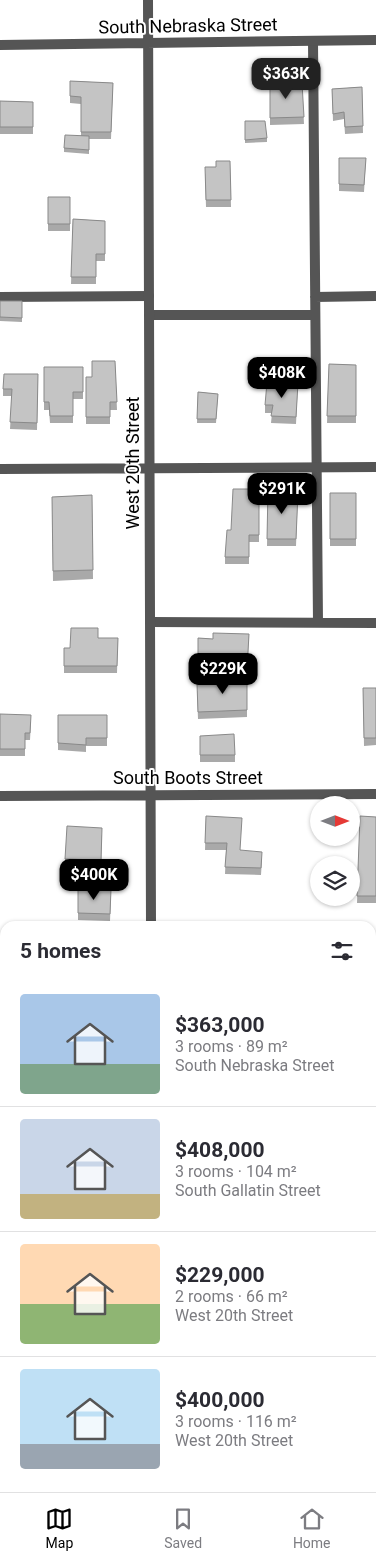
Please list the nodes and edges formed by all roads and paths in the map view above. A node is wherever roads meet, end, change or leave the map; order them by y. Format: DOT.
graph roads {
  1 [pos="148,0"];
  2 [pos="376,40"];
  3 [pos="313,41"];
  4 [pos="148,44"];
  5 [pos="0,45"];
  6 [pos="149,296"];
  7 [pos="376,296"];
  8 [pos="0,297"];
  9 [pos="315,297"];
  10 [pos="149,315"];
  11 [pos="315,315"];
  12 [pos="376,467"];
  13 [pos="316,468"];
  14 [pos="0,469"];
  15 [pos="150,469"];
  16 [pos="150,622"];
  17 [pos="318,623"];
  18 [pos="376,623"];
  19 [pos="151,794"];
  20 [pos="376,794"];
  21 [pos="0,796"];
  22 [pos="151,921"];
  1 -- 4 [label="street, West 20th Street"];
  2 -- 3 [label="street, South Nebraska Street"];
  3 -- 4 [label="street, South Nebraska Street"];
  3 -- 9 [label="street"];
  4 -- 5 [label="street, South Nebraska Street"];
  4 -- 6 [label="street, West 20th Street"];
  6 -- 8 [label="street"];
  6 -- 10 [label="street, West 20th Street"];
  7 -- 9 [label="street"];
  9 -- 11 [label="street"];
  10 -- 11 [label="street"];
  10 -- 15 [label="street, West 20th Street"];
  11 -- 13 [label="street"];
  12 -- 13 [label="street"];
  13 -- 15 [label="street"];
  13 -- 17 [label="street"];
  14 -- 15 [label="street"];
  15 -- 16 [label="street, West 20th Street"];
  16 -- 17 [label="street"];
  16 -- 19 [label="street, West 20th Street"];
  17 -- 18 [label="street"];
  19 -- 20 [label="street, South Boots Street"];
  19 -- 21 [label="street, South Boots Street"];
  19 -- 22 [label="street, West 20th Street"];
}
